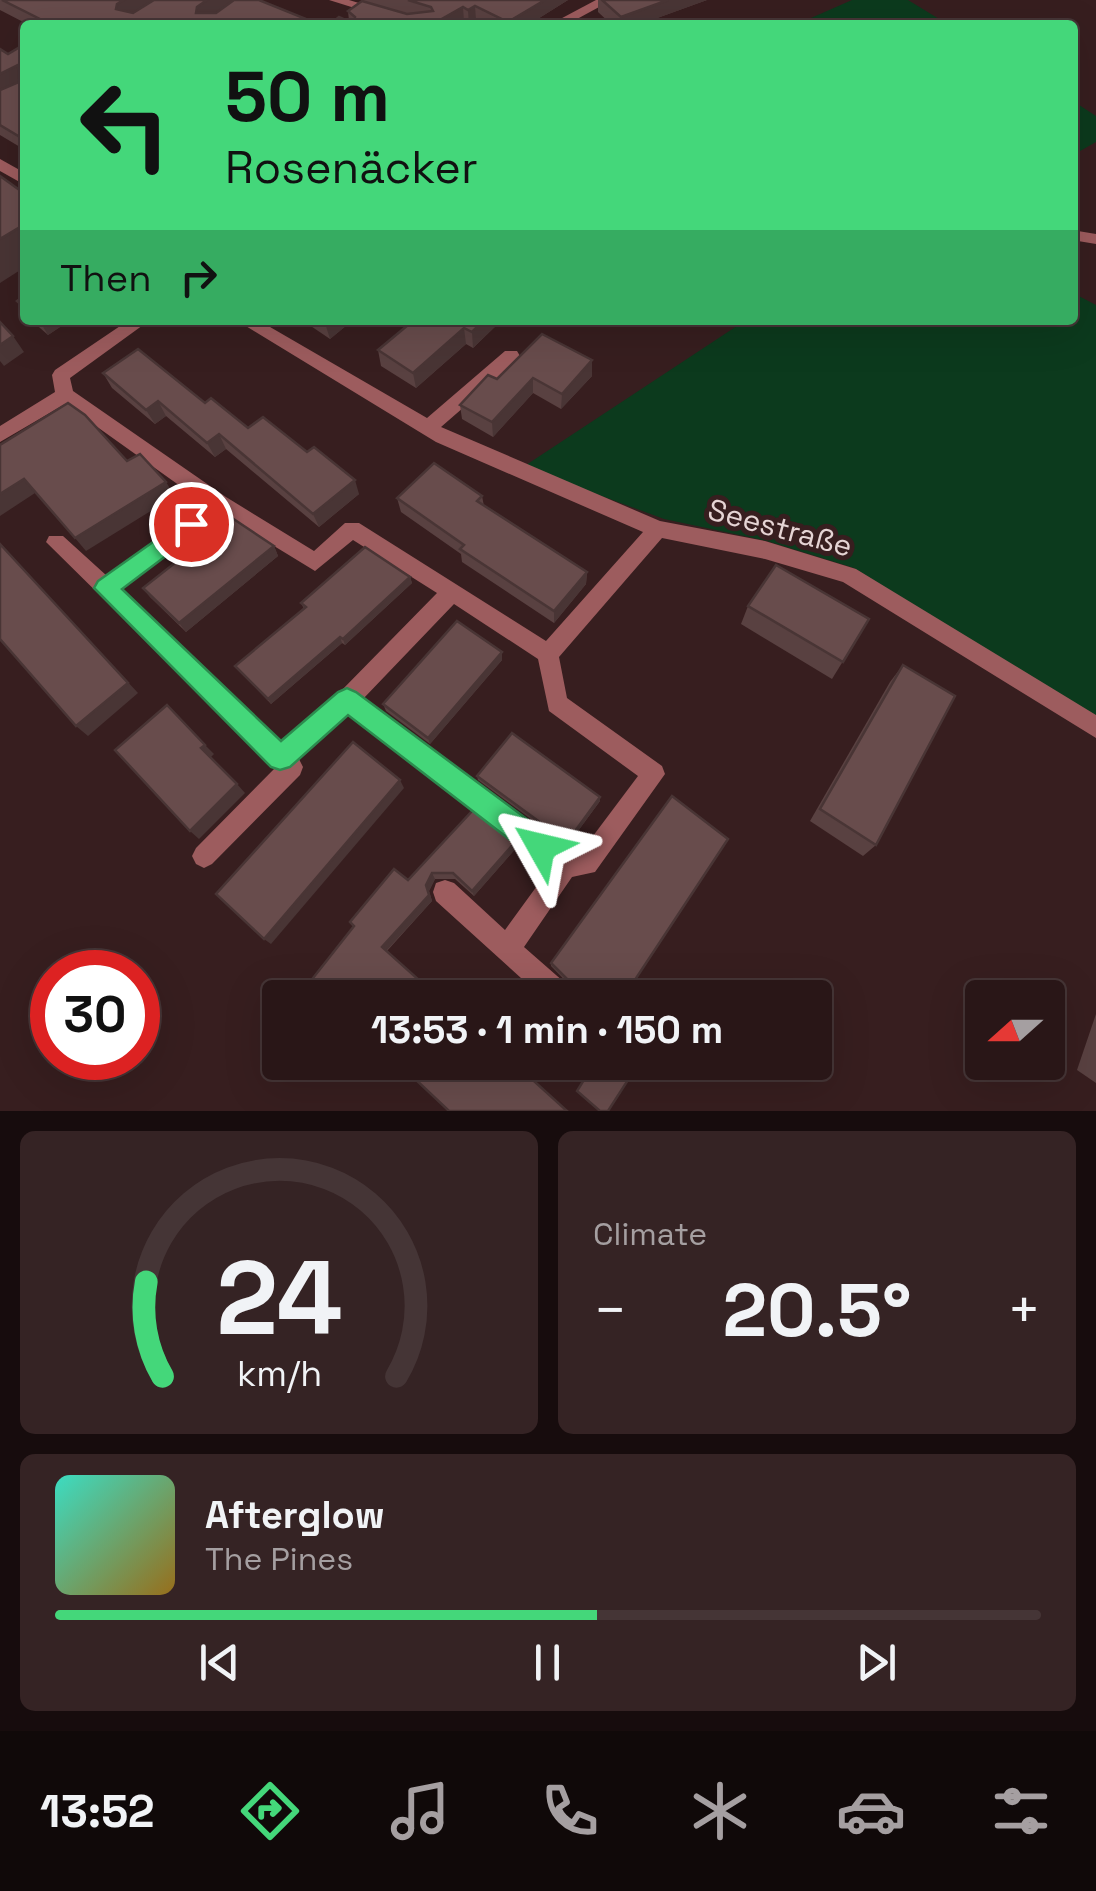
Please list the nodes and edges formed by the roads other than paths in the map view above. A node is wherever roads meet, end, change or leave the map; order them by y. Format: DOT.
graph roads {
  1 [pos="335,0"];
  2 [pos="606,0"];
  3 [pos="406,20"];
  4 [pos="566,20"];
  5 [pos="135,325"];
  6 [pos="258,325"];
  7 [pos="511,356"];
  8 [pos="66,395"];
  9 [pos="428,428"];
  10 [pos="0,436"];
  11 [pos="220,503"];
  12 [pos="658,528"];
  13 [pos="56,542"];
  14 [pos="106,588"];
  15 [pos="452,592"];
  16 [pos="548,654"];
  17 [pos="347,700"];
  18 [pos="1096,727"];
  19 [pos="280,758"];
  20 [pos="204,856"];
  21 [pos="566,866"];
  22 [pos="445,892"];
  23 [pos="507,949"];
  24 [pos="542,980"];
  1 -- 3 [label="street"];
  2 -- 4 [label="street"];
  5 -- 8 [label="street"];
  6 -- 9 [label="street, Seestraße"];
  7 -- 9 [label="street"];
  8 -- 10 [label="street"];
  8 -- 11 [label="street"];
  9 -- 12 [label="street, Seestraße"];
  11 -- 14 [label="street"];
  11 -- 15 [label="street"];
  12 -- 16 [label="street"];
  12 -- 18 [label="street, Seestraße"];
  13 -- 14 [label="street"];
  14 -- 19 [label="street"];
  15 -- 16 [label="street"];
  15 -- 17 [label="street"];
  16 -- 21 [label="street"];
  17 -- 19 [label="street"];
  17 -- 21 [label="street"];
  19 -- 20 [label="street"];
  21 -- 23 [label="street"];
  22 -- 23 [label="street"];
  23 -- 24 [label="street"];
}
